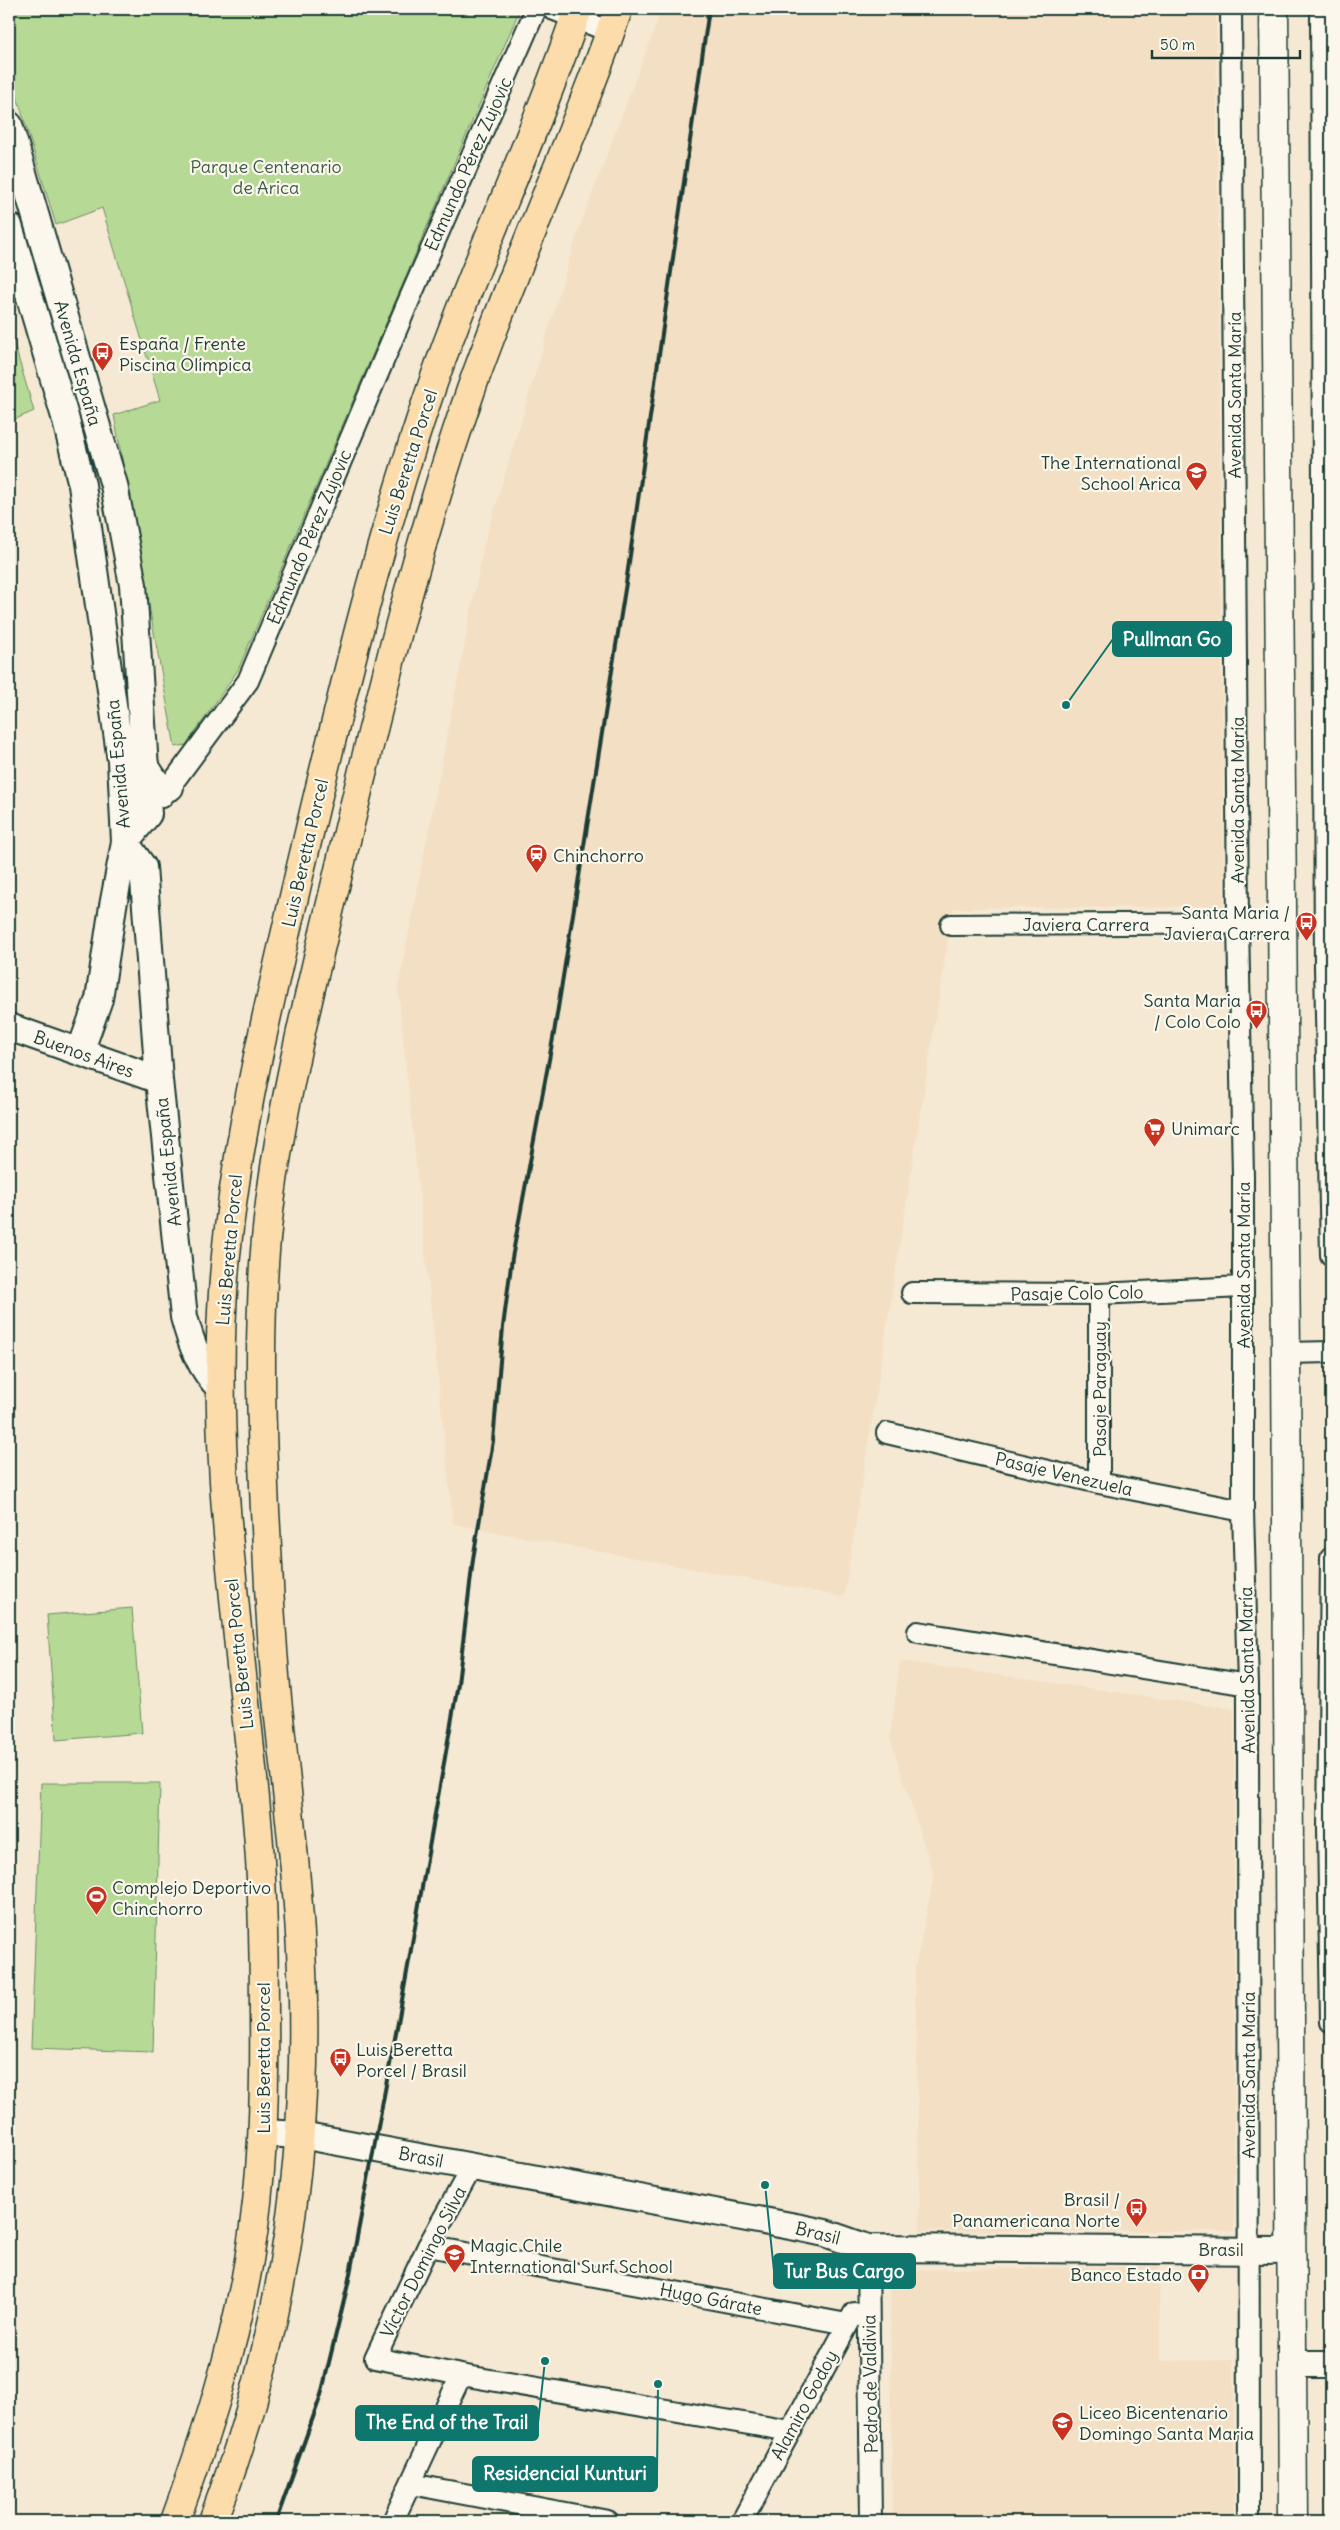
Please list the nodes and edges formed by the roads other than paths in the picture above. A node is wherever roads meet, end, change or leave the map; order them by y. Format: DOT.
graph roads {
  1 [pos="536,9"];
  2 [pos="1231,9"];
  3 [pos="1274,9"];
  4 [pos="1321,9"];
  5 [pos="568,12"];
  6 [pos="614,20"];
  7 [pos="9,125"];
  8 [pos="9,226"];
  9 [pos="1326,400"];
  10 [pos="144,764"];
  11 [pos="170,787"];
  12 [pos="148,814"];
  13 [pos="126,842"];
  14 [pos="1328,882"];
  15 [pos="1238,923"];
  16 [pos="1281,923"];
  17 [pos="951,925"];
  18 [pos="9,1027"];
  19 [pos="80,1052"];
  20 [pos="159,1080"];
  21 [pos="1331,1255"];
  22 [pos="1242,1287"];
  23 [pos="912,1293"];
  24 [pos="1099,1294"];
  25 [pos="1331,1352"];
  26 [pos="1286,1353"];
  27 [pos="220,1388"];
  28 [pos="886,1433"];
  29 [pos="1099,1483"];
  30 [pos="1243,1511"];
  31 [pos="1331,1558"];
  32 [pos="918,1632"];
  33 [pos="1248,1684"];
  34 [pos="1330,1829"];
  35 [pos="1331,2022"];
  36 [pos="264,2133"];
  37 [pos="301,2135"];
  38 [pos="472,2167"];
  39 [pos="428,2246"];
  40 [pos="868,2248"];
  41 [pos="1248,2250"];
  42 [pos="1291,2251"];
  43 [pos="869,2290"];
  44 [pos="847,2324"];
  45 [pos="1292,2364"];
  46 [pos="1331,2364"];
  47 [pos="461,2375"];
  48 [pos="790,2431"];
  49 [pos="411,2484"];
  50 [pos="175,2521"];
  51 [pos="213,2521"];
  52 [pos="393,2521"];
  53 [pos="608,2521"];
  54 [pos="742,2521"];
  55 [pos="871,2521"];
  56 [pos="1249,2521"];
  57 [pos="1293,2521"];
  1 -- 11 [label="street, Edmundo Pérez Zujovic"];
  2 -- 15 [label="street, Avenida Santa María"];
  3 -- 16 [label="main road"];
  4 -- 9 [label="street"];
  5 -- 6 [label="street, Luis Beretta Porcel"];
  5 -- 27 [label="main road, Luis Beretta Porcel"];
  6 -- 37 [label="main road, Luis Beretta Porcel"];
  7 -- 10 [label="street, Avenida España"];
  8 -- 13 [label="street, Avenida España"];
  9 -- 14 [label="street"];
  10 -- 11 [label="street"];
  10 -- 12 [label="street, Avenida España"];
  11 -- 12 [label="street, Edmundo Pérez Zujovic"];
  12 -- 13 [label="street, Edmundo Pérez Zujovic"];
  13 -- 19 [label="street, Edmundo Pérez Zujovic"];
  13 -- 20 [label="street, Avenida España"];
  14 -- 21 [label="street"];
  15 -- 16 [label="street, Javiera Carrera"];
  15 -- 17 [label="street, Javiera Carrera"];
  15 -- 22 [label="street, Avenida Santa María"];
  16 -- 26 [label="main road"];
  18 -- 19 [label="street, Buenos Aires"];
  19 -- 20 [label="street, Buenos Aires"];
  20 -- 27 [label="street, Avenida España"];
  22 -- 24 [label="street, Pasaje Colo Colo"];
  22 -- 30 [label="street, Avenida Santa María"];
  23 -- 24 [label="street, Pasaje Colo Colo"];
  24 -- 29 [label="street, Pasaje Paraguay"];
  25 -- 26 [label="street"];
  26 -- 42 [label="main road"];
  27 -- 36 [label="main road, Luis Beretta Porcel"];
  28 -- 29 [label="street, Pasaje Venezuela"];
  29 -- 30 [label="street, Pasaje Venezuela"];
  30 -- 33 [label="street, Avenida Santa María"];
  31 -- 34 [label="street"];
  32 -- 33 [label="street"];
  33 -- 41 [label="street, Avenida Santa María"];
  34 -- 35 [label="street"];
  36 -- 37 [label="street, Brasil"];
  36 -- 50 [label="main road, Luis Beretta Porcel"];
  37 -- 38 [label="street, Brasil"];
  37 -- 51 [label="main road, Luis Beretta Porcel"];
  38 -- 39 [label="street, Víctor Domingo Silva"];
  38 -- 40 [label="street, Brasil"];
  39 -- 44 [label="street, Hugo Gárate"];
  39 -- 47 [label="street, Víctor Domingo Silva"];
  40 -- 41 [label="street, Brasil"];
  40 -- 43 [label="street, Pedro de Valdivia"];
  41 -- 42 [label="street, Brasil"];
  41 -- 56 [label="street, Avenida Santa María"];
  42 -- 45 [label="main road"];
  43 -- 44 [label="street, Alamiro Godoy"];
  43 -- 55 [label="street, Pedro de Valdivia"];
  44 -- 48 [label="street, Alamiro Godoy"];
  45 -- 46 [label="street"];
  45 -- 57 [label="main road"];
  47 -- 48 [label="street"];
  47 -- 49 [label="street"];
  48 -- 54 [label="street, Alamiro Godoy"];
  49 -- 52 [label="street"];
  49 -- 53 [label="street"];
}
